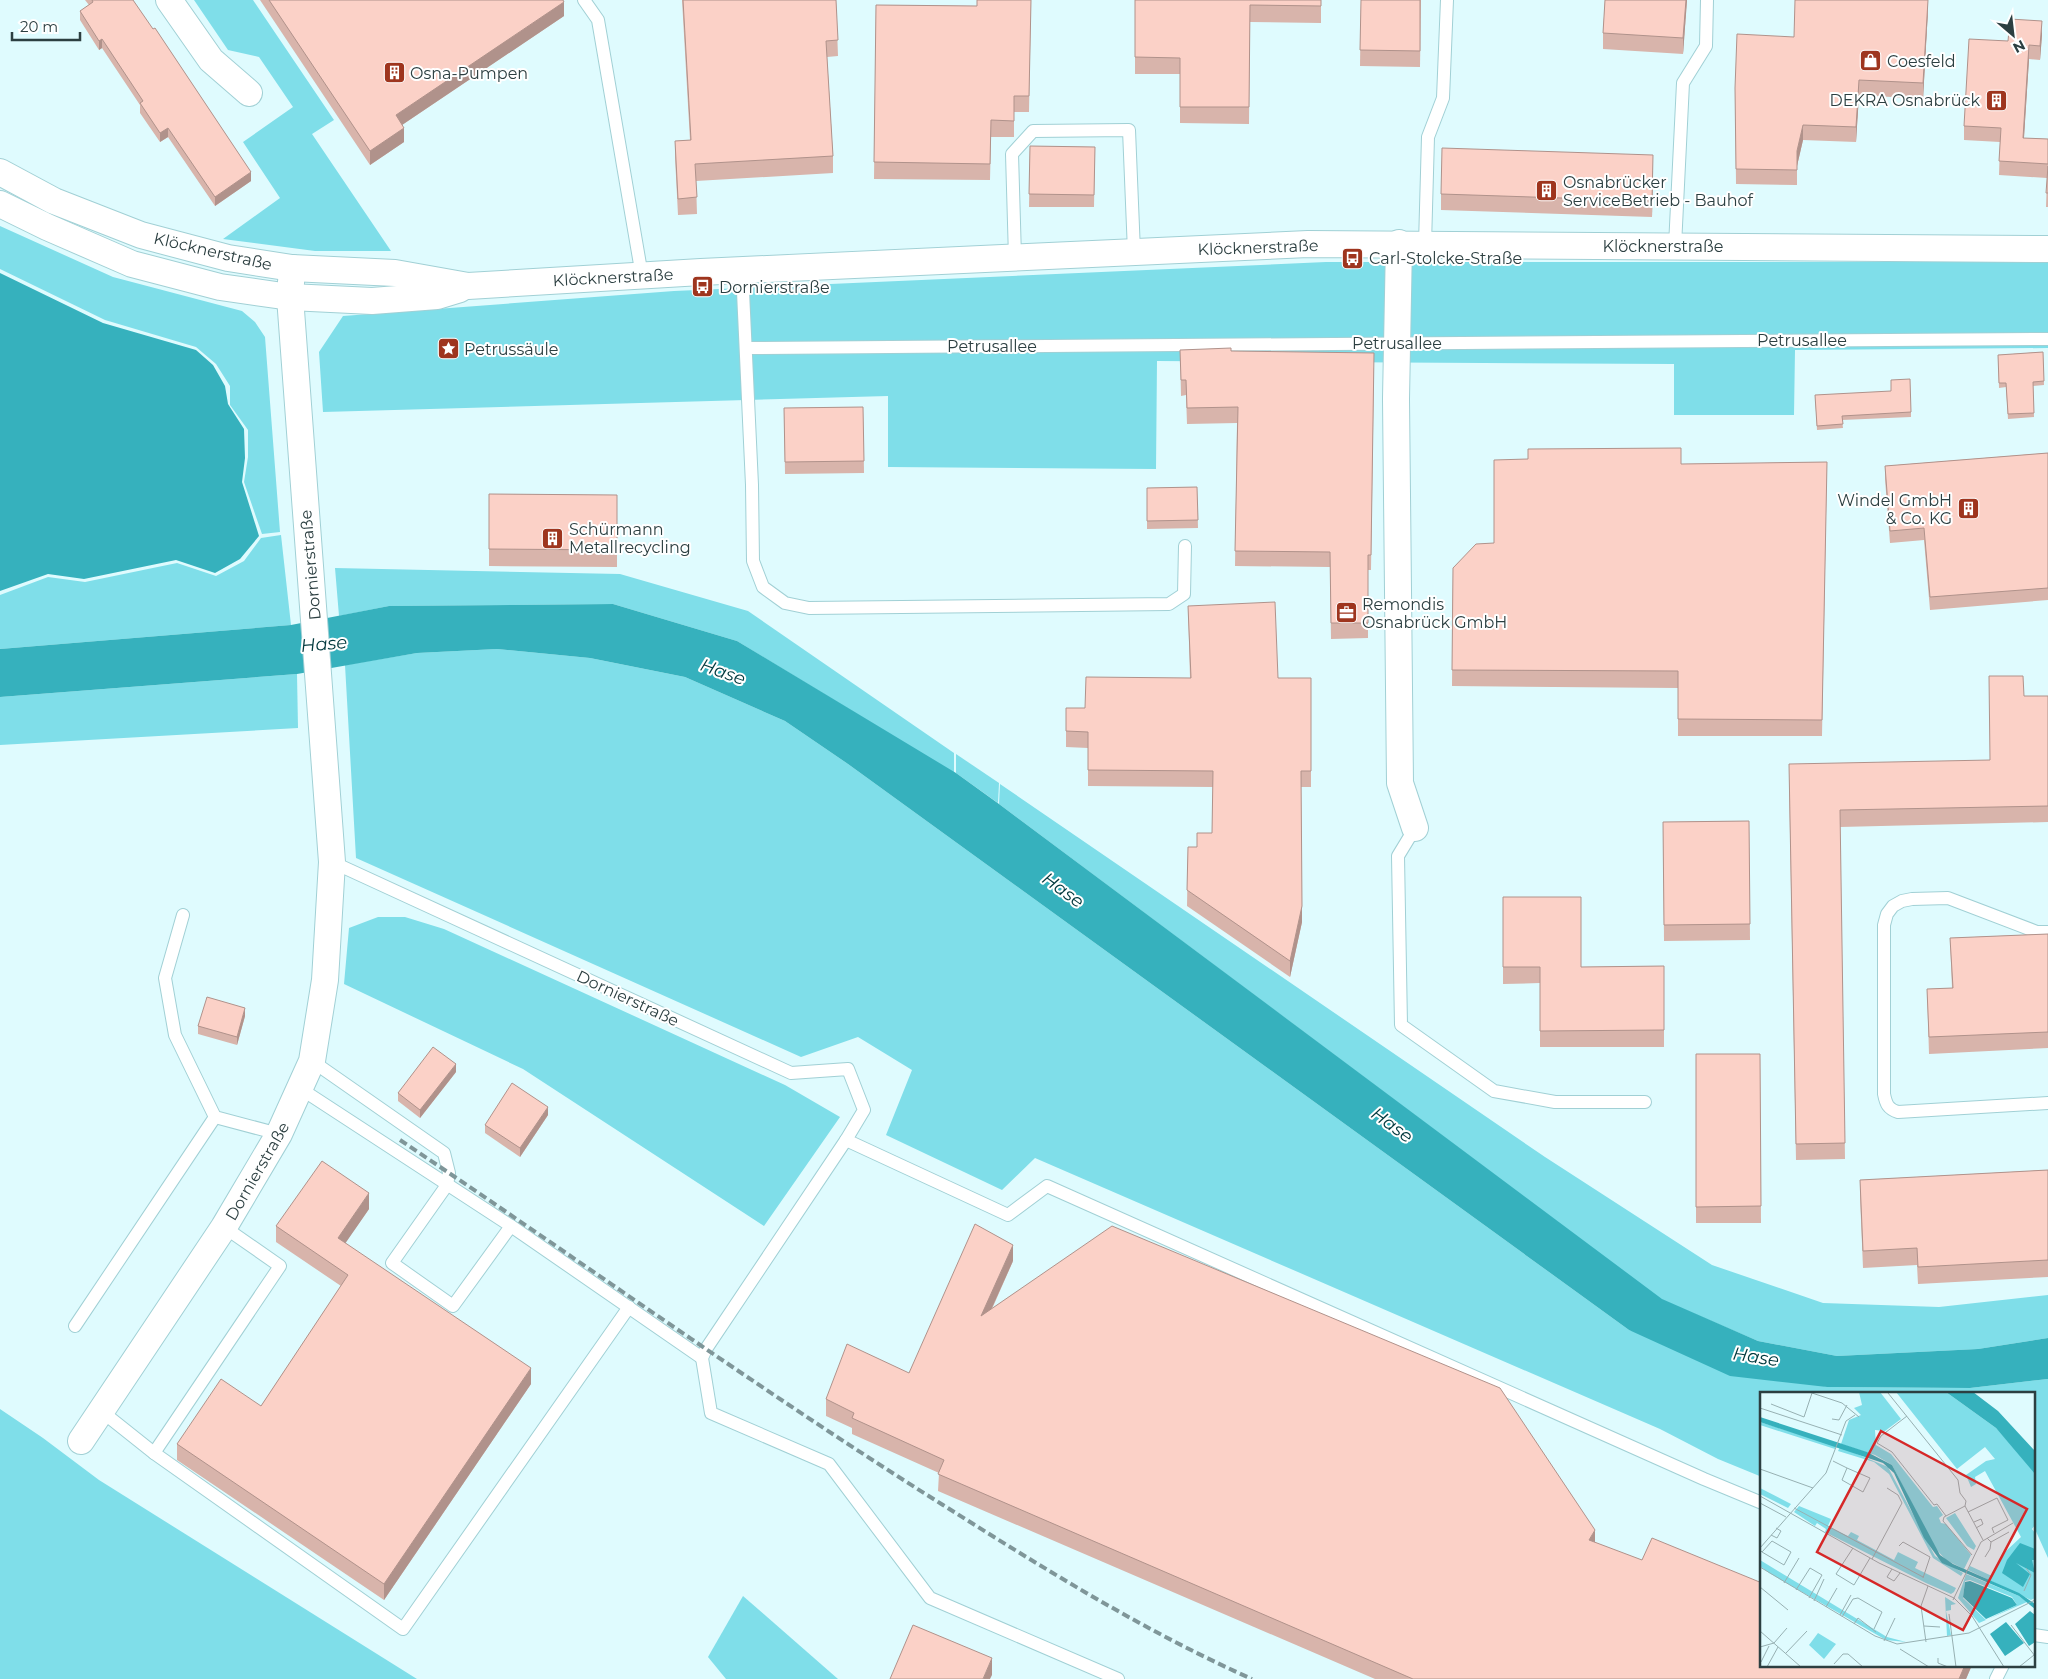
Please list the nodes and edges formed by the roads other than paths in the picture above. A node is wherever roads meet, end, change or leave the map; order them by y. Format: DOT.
graph roads {
  1 [pos="169,0"];
  2 [pos="584,0"];
  3 [pos="1447,0"];
  4 [pos="1707,0"];
  5 [pos="249,93"];
  6 [pos="0,172"];
  7 [pos="0,204"];
  8 [pos="1398,243"];
  9 [pos="1425,244"];
  10 [pos="1675,246"];
  11 [pos="2048,249"];
  12 [pos="1134,252"];
  13 [pos="1015,257"];
  14 [pos="292,268"];
  15 [pos="742,270"];
  16 [pos="642,276"];
  17 [pos="468,286"];
  18 [pos="290,297"];
  19 [pos="2048,339"];
  20 [pos="1396,343"];
  21 [pos="746,348"];
  22 [pos="1185,546"];
  23 [pos="1415,828"];
  24 [pos="332,862"];
  25 [pos="183,915"];
  26 [pos="2048,932"];
  27 [pos="312,1062"];
  28 [pos="302,1088"];
  29 [pos="1645,1102"];
  30 [pos="2048,1103"];
  31 [pos="216,1117"];
  32 [pos="280,1134"];
  33 [pos="846,1140"];
  34 [pos="447,1185"];
  35 [pos="511,1226"];
  36 [pos="224,1227"];
  37 [pos="630,1308"];
  38 [pos="75,1326"];
  39 [pos="702,1358"];
  40 [pos="100,1410"];
  41 [pos="81,1442"];
  42 [pos="154,1453"];
  43 [pos="1760,1502"];
  44 [pos="2002,1666"];
  45 [pos="1118,1679"];
  46 [pos="1996,1679"];
  1 -- 5 [label="street"];
  2 -- 16 [label="lane"];
  3 -- 9 [label="lane"];
  4 -- 10 [label="lane"];
  6 -- 14 [label="street, Klöcknerstraße"];
  7 -- 18 [label="street, Klöcknerstraße"];
  8 -- 9 [label="street, Klöcknerstraße"];
  8 -- 12 [label="street, Klöcknerstraße"];
  8 -- 20 [label="street"];
  9 -- 10 [label="street, Klöcknerstraße"];
  10 -- 11 [label="street, Klöcknerstraße"];
  12 -- 13 [label="street, Klöcknerstraße"];
  12 -- 13 [label="lane"];
  13 -- 15 [label="street, Klöcknerstraße"];
  14 -- 17 [label="street, Klöcknerstraße"];
  14 -- 18 [label="street, Dornierstraße"];
  15 -- 16 [label="street, Klöcknerstraße"];
  15 -- 21 [label="lane"];
  16 -- 17 [label="street, Klöcknerstraße"];
  17 -- 18 [label="street, Klöcknerstraße"];
  18 -- 24 [label="street, Dornierstraße"];
  19 -- 20 [label="lane, Petrusallee"];
  20 -- 21 [label="lane, Petrusallee"];
  20 -- 23 [label="street"];
  21 -- 22 [label="lane"];
  23 -- 29 [label="lane"];
  24 -- 27 [label="street, Dornierstraße"];
  24 -- 33 [label="lane, Dornierstraße"];
  25 -- 31 [label="lane"];
  26 -- 30 [label="lane"];
  27 -- 28 [label="street, Dornierstraße"];
  27 -- 34 [label="lane"];
  28 -- 32 [label="street, Dornierstraße"];
  28 -- 34 [label="lane"];
  31 -- 32 [label="lane"];
  31 -- 38 [label="lane"];
  32 -- 36 [label="street, Dornierstraße"];
  33 -- 39 [label="lane"];
  33 -- 43 [label="lane"];
  34 -- 35 [label="lane"];
  34 -- 35 [label="lane"];
  35 -- 37 [label="lane"];
  36 -- 40 [label="street, Dornierstraße"];
  36 -- 42 [label="lane"];
  37 -- 39 [label="lane"];
  37 -- 42 [label="lane"];
  39 -- 45 [label="lane"];
  40 -- 41 [label="street, Dornierstraße"];
  40 -- 42 [label="lane"];
  44 -- 46 [label="lane"];
}
